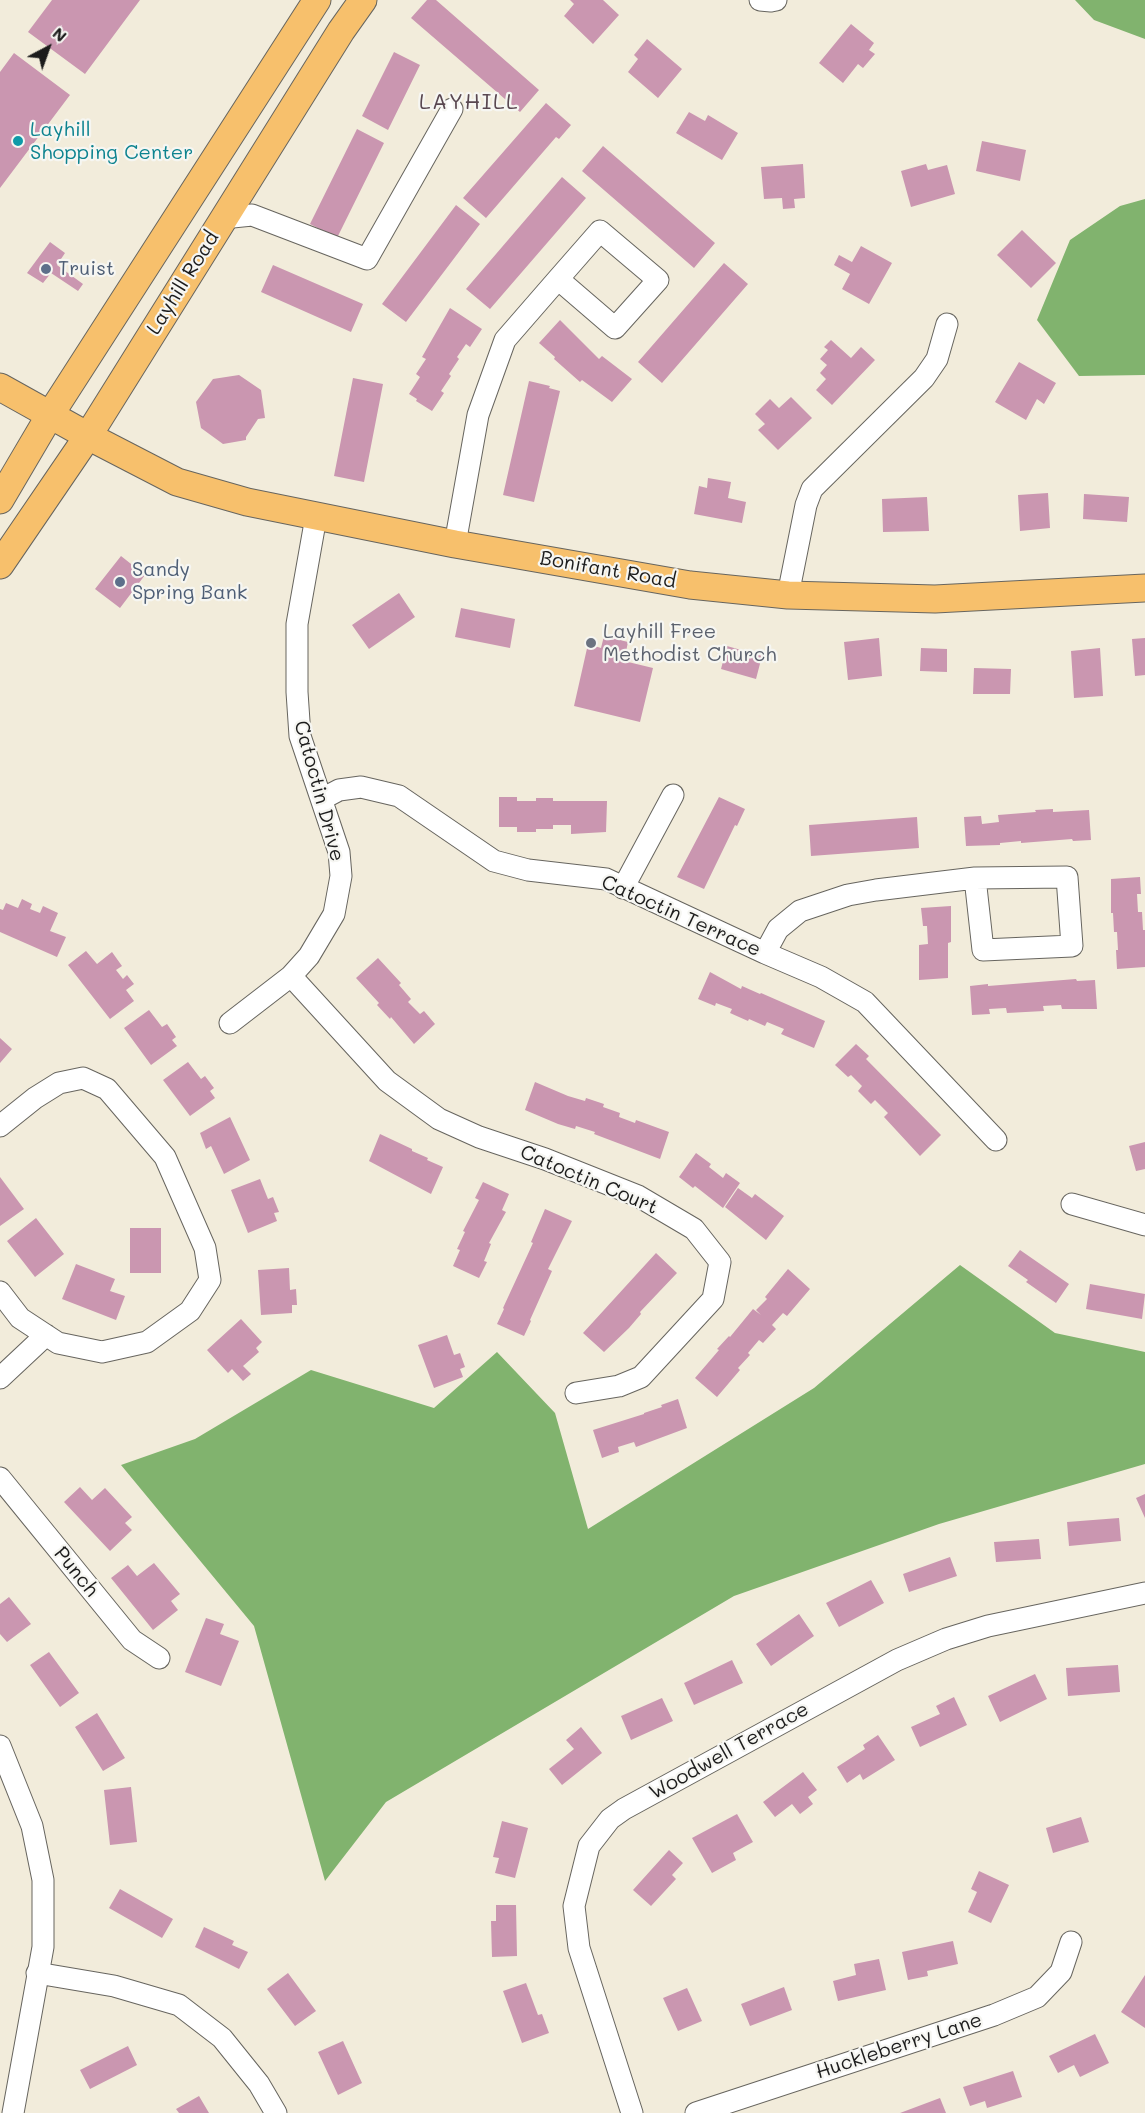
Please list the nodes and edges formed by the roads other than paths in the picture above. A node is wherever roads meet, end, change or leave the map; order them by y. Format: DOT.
graph roads {
  1 [pos="317,0"];
  2 [pos="363,0"];
  3 [pos="760,0"];
  4 [pos="776,0"];
  5 [pos="452,109"];
  6 [pos="223,218"];
  7 [pos="558,279"];
  8 [pos="947,324"];
  9 [pos="0,387"];
  10 [pos="50,415"];
  11 [pos="88,436"];
  12 [pos="0,500"];
  13 [pos="316,517"];
  14 [pos="455,544"];
  15 [pos="0,565"];
  16 [pos="1145,588"];
  17 [pos="788,595"];
  18 [pos="673,795"];
  19 [pos="322,799"];
  20 [pos="975,878"];
  21 [pos="623,888"];
  22 [pos="765,953"];
  23 [pos="291,976"];
  24 [pos="230,1023"];
  25 [pos="0,1126"];
  26 [pos="996,1140"];
  27 [pos="1072,1204"];
  28 [pos="1145,1225"];
  29 [pos="0,1293"];
  30 [pos="46,1335"];
  31 [pos="0,1378"];
  32 [pos="576,1393"];
  33 [pos="0,1478"];
  34 [pos="1145,1593"];
  35 [pos="159,1658"];
  36 [pos="0,1746"];
  37 [pos="1071,1942"];
  38 [pos="37,1972"];
  39 [pos="13,2113"];
  40 [pos="276,2113"];
  41 [pos="632,2113"];
  42 [pos="696,2113"];
  1 -- 10 [label="main road, Layhill Road"];
  2 -- 6 [label="main road, Layhill Road"];
  3 -- 4 [label="street"];
  5 -- 6 [label="street"];
  6 -- 11 [label="main road, Layhill Road"];
  7 -- 7 [label="street"];
  7 -- 14 [label="street"];
  8 -- 17 [label="street"];
  9 -- 10 [label="main road, Bonifant Road"];
  10 -- 11 [label="main road, Bonifant Road"];
  10 -- 12 [label="main road, Layhill Road"];
  11 -- 13 [label="main road, Bonifant Road"];
  11 -- 15 [label="main road, Layhill Road"];
  13 -- 14 [label="main road, Bonifant Road"];
  13 -- 19 [label="street, Catoctin Drive"];
  14 -- 17 [label="main road, Bonifant Road"];
  16 -- 17 [label="main road, Bonifant Road"];
  18 -- 21 [label="street"];
  19 -- 21 [label="street, Catoctin Terrace"];
  19 -- 23 [label="street, Catoctin Drive"];
  20 -- 20 [label="street"];
  20 -- 22 [label="street"];
  21 -- 22 [label="street, Catoctin Terrace"];
  22 -- 26 [label="street, Catoctin Terrace"];
  23 -- 24 [label="street, Catoctin Drive"];
  23 -- 32 [label="street, Catoctin Court"];
  25 -- 30 [label="street"];
  27 -- 28 [label="street"];
  29 -- 30 [label="street"];
  30 -- 31 [label="street"];
  33 -- 35 [label="street, Punch"];
  34 -- 41 [label="street, Woodwell Terrace"];
  36 -- 38 [label="street"];
  37 -- 42 [label="street, Huckleberry Lane"];
  38 -- 39 [label="street"];
  38 -- 40 [label="street"];
}
